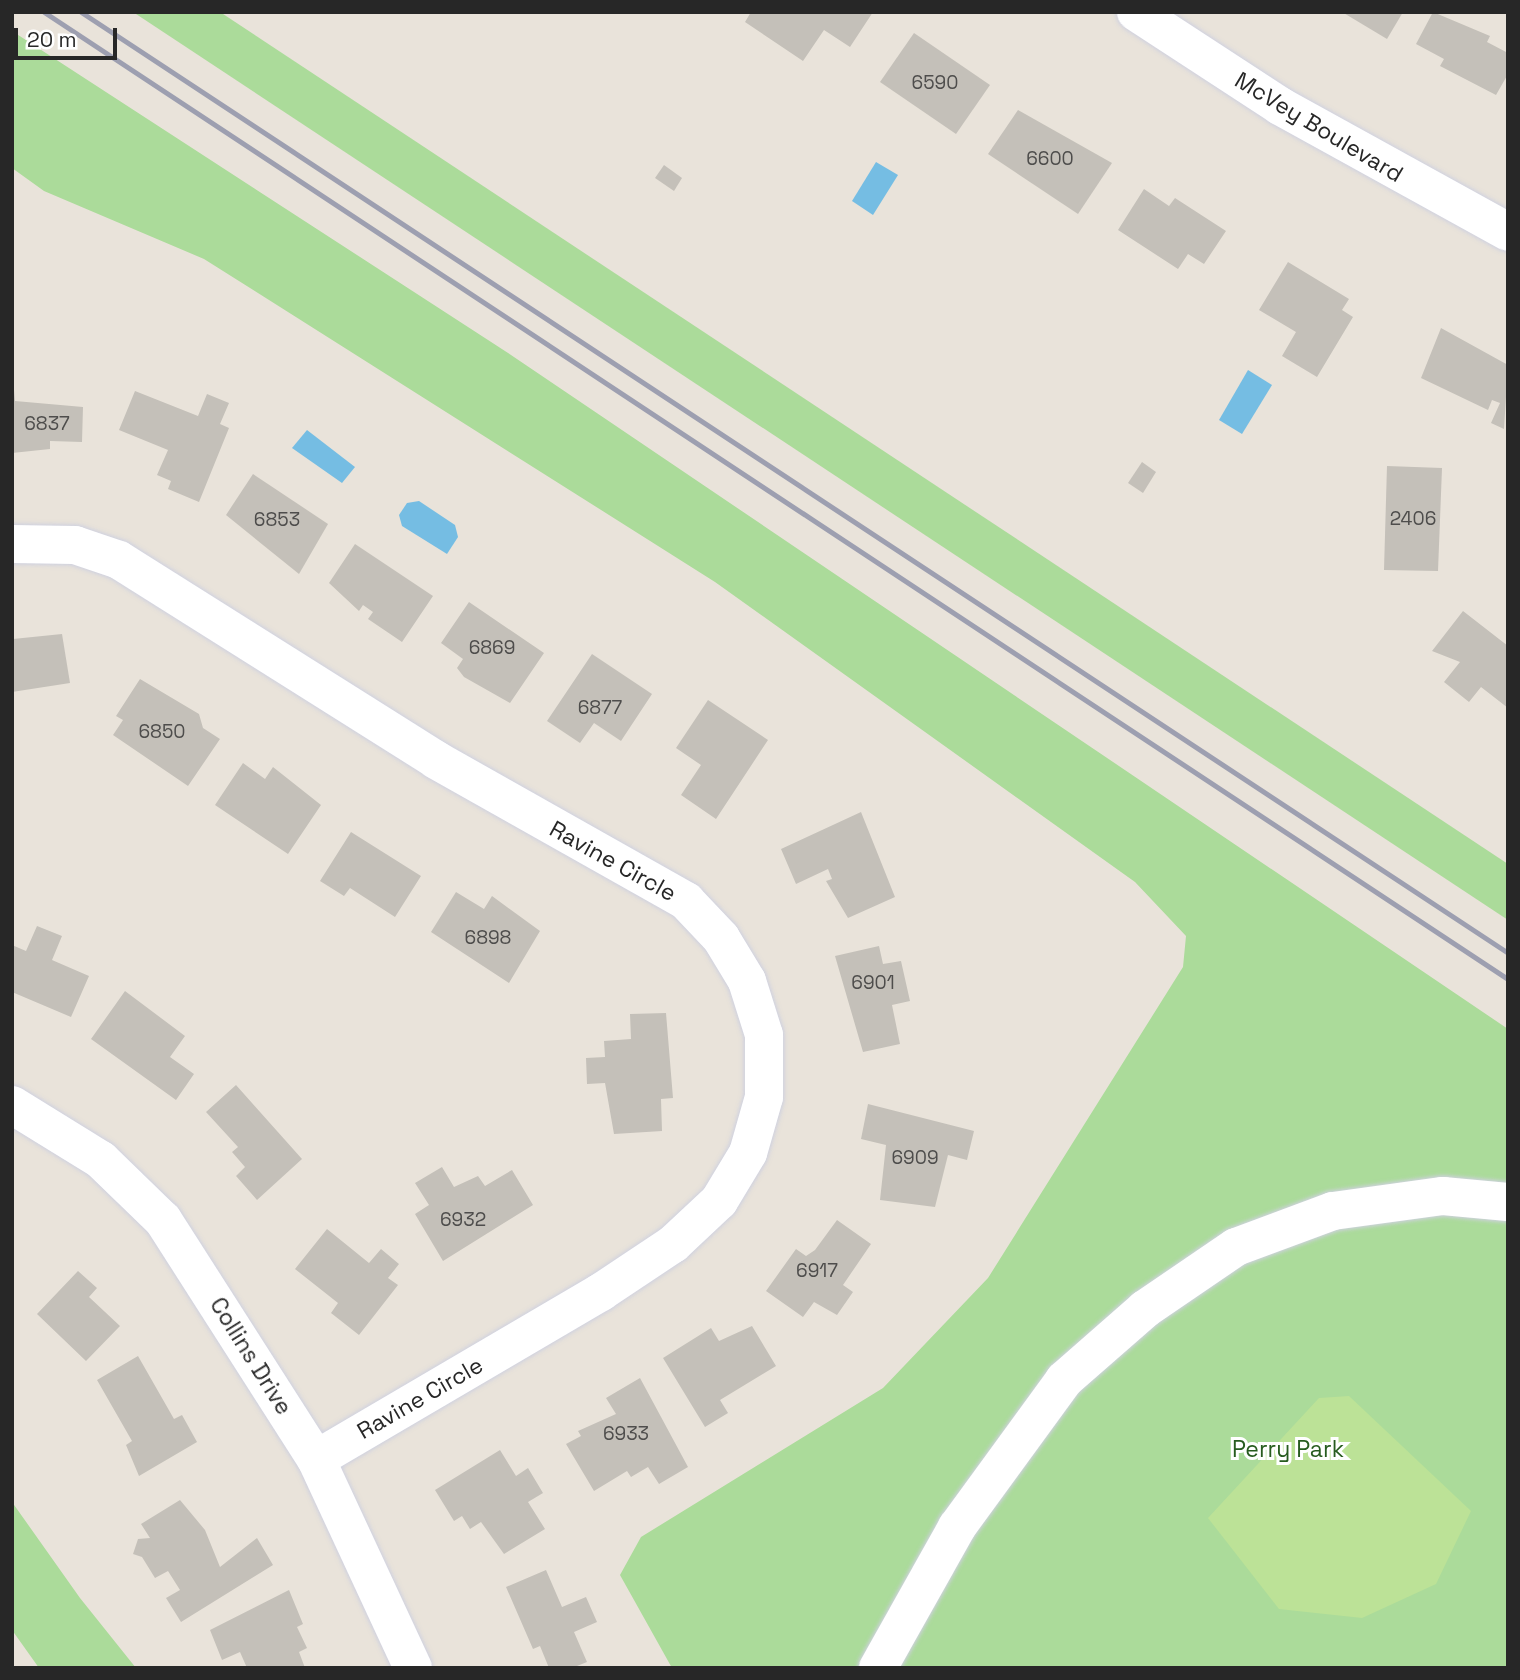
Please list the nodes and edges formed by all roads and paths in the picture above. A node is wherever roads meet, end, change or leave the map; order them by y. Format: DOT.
graph roads {
  1 [pos="1136,12"];
  2 [pos="1508,232"];
  3 [pos="12,544"];
  4 [pos="12,1105"];
  5 [pos="1508,1202"];
  6 [pos="316,1459"];
  7 [pos="413,1668"];
  8 [pos="878,1668"];
  1 -- 2 [label="street, McVey Boulevard"];
  3 -- 6 [label="street, Ravine Circle"];
  4 -- 6 [label="street, Collins Drive"];
  5 -- 8 [label="street"];
  6 -- 7 [label="street, Collins Drive"];
}
